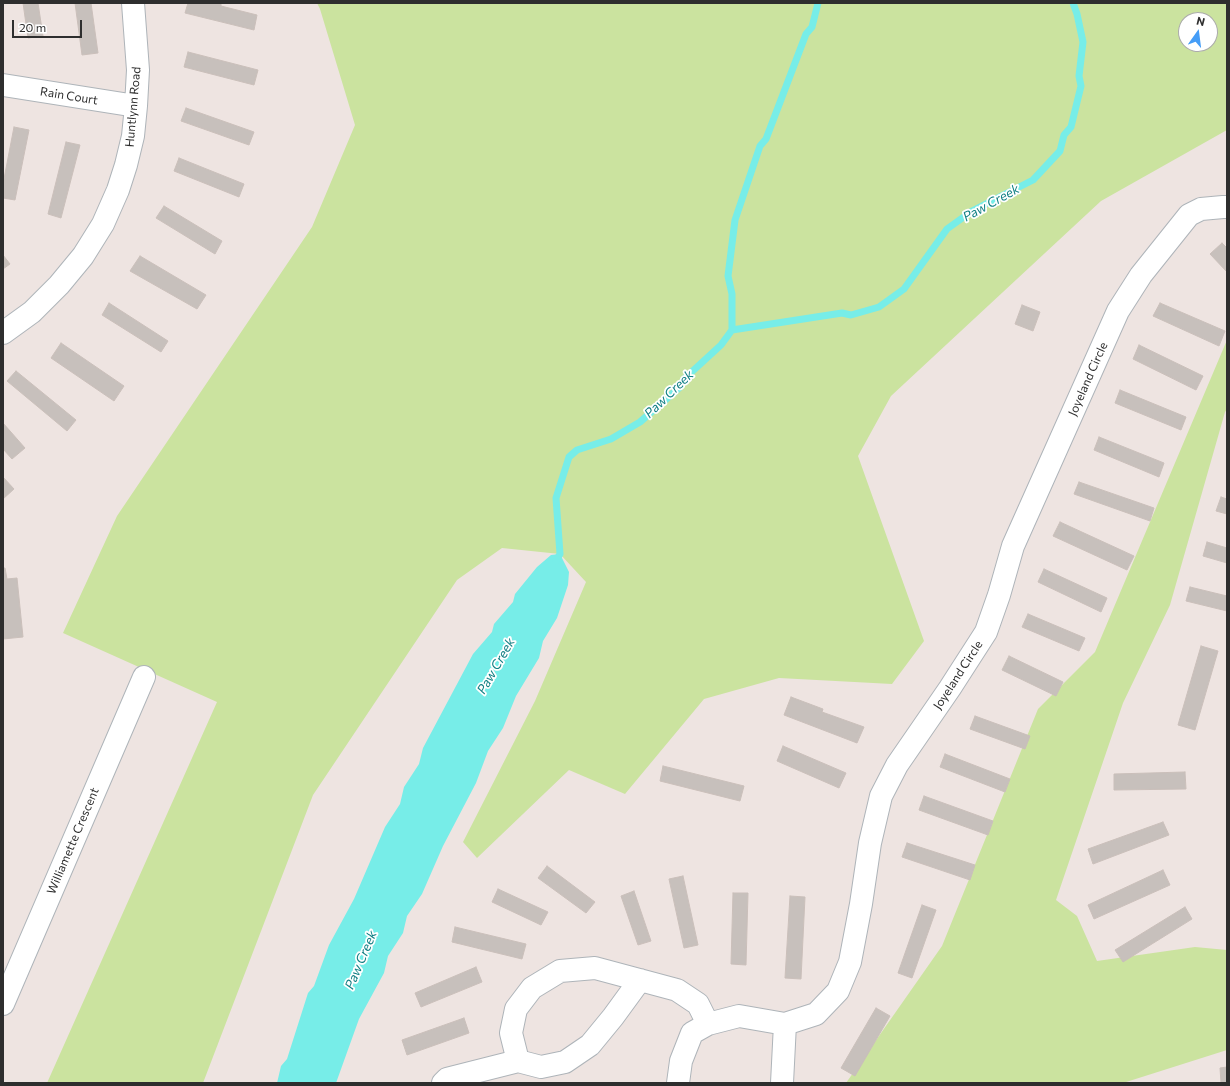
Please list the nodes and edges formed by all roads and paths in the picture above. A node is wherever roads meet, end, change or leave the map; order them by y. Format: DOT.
graph roads {
  1 [pos="133,3"];
  2 [pos="3,85"];
  3 [pos="136,106"];
  4 [pos="1227,208"];
  5 [pos="3,333"];
  6 [pos="144,677"];
  7 [pos="640,980"];
  8 [pos="3,1004"];
  9 [pos="708,1024"];
  10 [pos="785,1024"];
  11 [pos="518,1061"];
  12 [pos="443,1083"];
  13 [pos="678,1083"];
  14 [pos="782,1083"];
  1 -- 3 [label="street, Huntlynn Road"];
  2 -- 3 [label="street, Rain Court"];
  3 -- 5 [label="street, Huntlynn Road"];
  4 -- 10 [label="street, Joyeland Circle"];
  6 -- 8 [label="street, Williamette Crescent"];
  7 -- 9 [label="street"];
  7 -- 11 [label="street"];
  7 -- 11 [label="street"];
  9 -- 10 [label="street, Joyeland Circle"];
  9 -- 13 [label="street, Joyeland Circle"];
  10 -- 14 [label="street"];
  11 -- 12 [label="street"];
}
